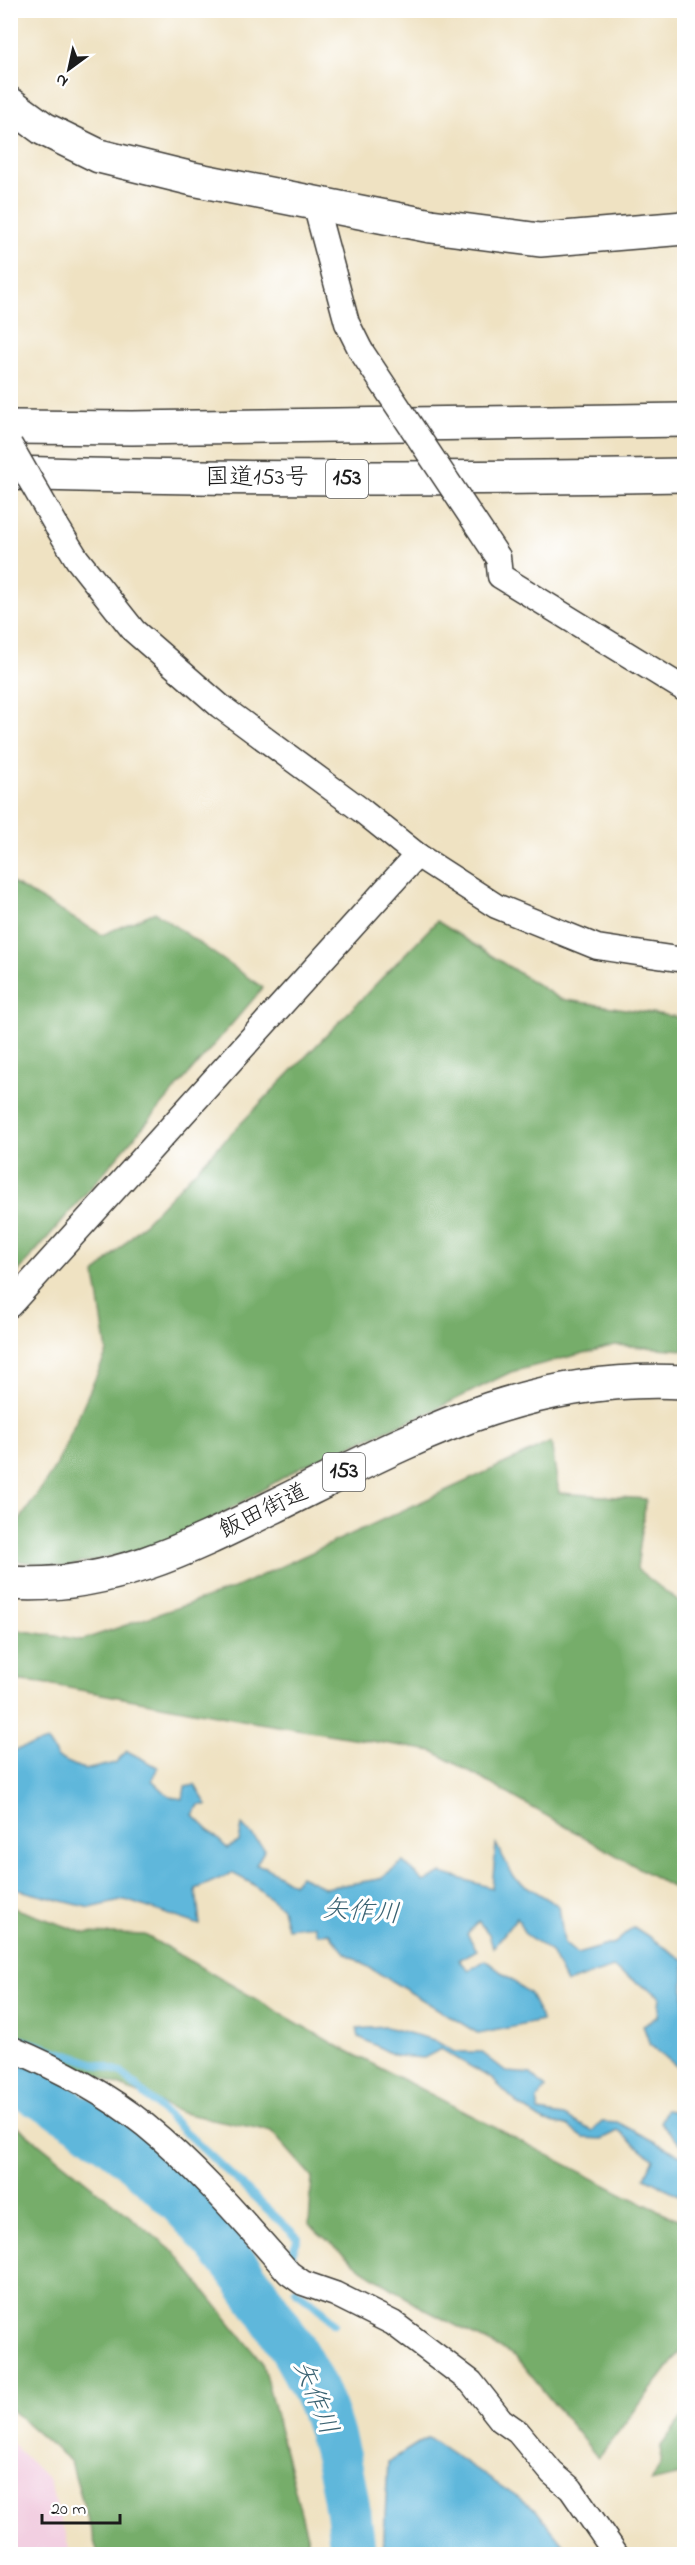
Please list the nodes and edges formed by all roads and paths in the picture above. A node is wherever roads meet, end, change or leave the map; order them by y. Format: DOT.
graph roads {
  1 [pos="10,104"];
  2 [pos="315,204"];
  3 [pos="684,228"];
  4 [pos="684,420"];
  5 [pos="10,427"];
  6 [pos="10,445"];
  7 [pos="10,473"];
  8 [pos="684,475"];
  9 [pos="684,689"];
  10 [pos="417,855"];
  11 [pos="684,960"];
  12 [pos="10,1305"];
  13 [pos="684,1382"];
  14 [pos="10,1583"];
  15 [pos="10,2048"];
  16 [pos="616,2554"];
  1 -- 2 [label="main road"];
  2 -- 3 [label="main road"];
  2 -- 9 [label="street, bridge"];
  4 -- 5 [label="main road, 153"];
  6 -- 10 [label="street, bridge"];
  7 -- 8 [label="main road, 国道153号 / 153"];
  10 -- 11 [label="street"];
  10 -- 12 [label="street"];
  13 -- 14 [label="main road, 飯田街道 / 153"];
  15 -- 16 [label="street"];
}
